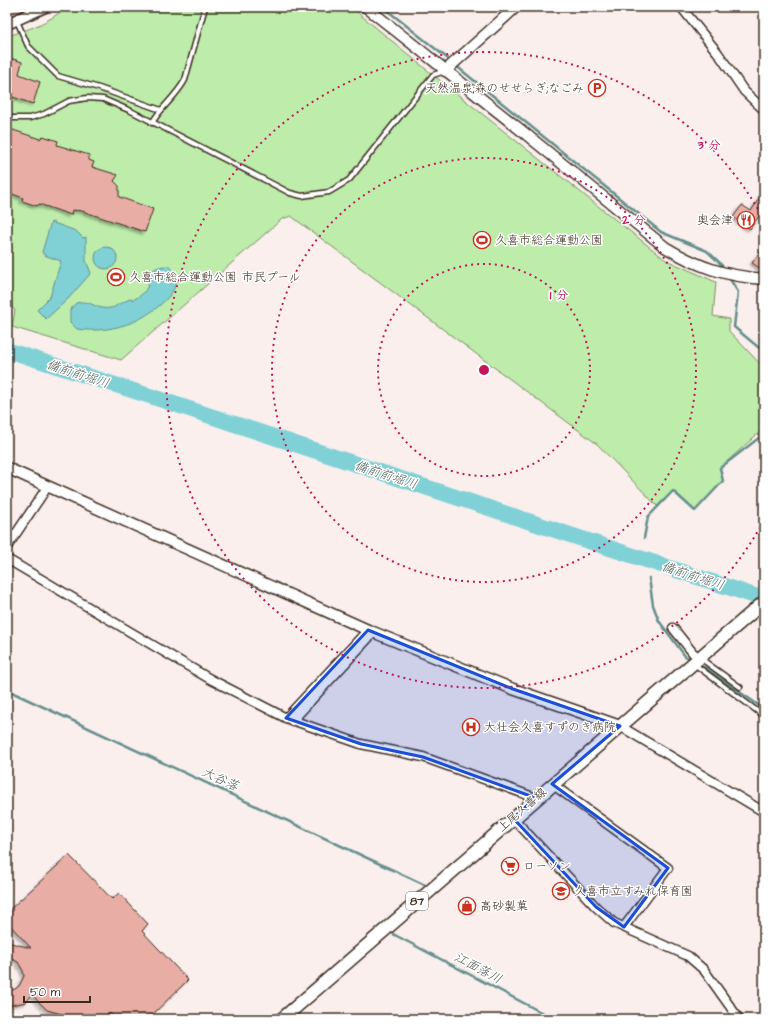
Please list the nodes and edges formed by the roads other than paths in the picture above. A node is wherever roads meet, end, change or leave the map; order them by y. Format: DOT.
graph roads {
  1 [pos="45,7"];
  2 [pos="205,7"];
  3 [pos="366,7"];
  4 [pos="516,7"];
  5 [pos="681,7"];
  6 [pos="17,21"];
  7 [pos="7,24"];
  8 [pos="445,71"];
  9 [pos="161,110"];
  10 [pos="764,110"];
  11 [pos="7,118"];
  12 [pos="152,123"];
  13 [pos="764,279"];
  14 [pos="7,468"];
  15 [pos="48,486"];
  16 [pos="7,547"];
  17 [pos="7,559"];
  18 [pos="761,605"];
  19 [pos="673,628"];
  20 [pos="371,631"];
  21 [pos="697,661"];
  22 [pos="740,688"];
  23 [pos="764,716"];
  24 [pos="289,719"];
  25 [pos="620,726"];
  26 [pos="552,784"];
  27 [pos="536,798"];
  28 [pos="764,812"];
  29 [pos="513,818"];
  30 [pos="624,928"];
  31 [pos="282,1019"];
  32 [pos="739,1019"];
  1 -- 6 [label="street"];
  2 -- 9 [label="lane"];
  3 -- 8 [label="street"];
  4 -- 8 [label="street"];
  5 -- 10 [label="street"];
  6 -- 7 [label="street"];
  6 -- 9 [label="lane"];
  8 -- 12 [label="lane"];
  8 -- 13 [label="street"];
  9 -- 12 [label="lane"];
  11 -- 12 [label="lane"];
  14 -- 15 [label="street"];
  15 -- 16 [label="street"];
  15 -- 20 [label="street"];
  17 -- 24 [label="street"];
  18 -- 21 [label="main road, 上尾久喜線 / 87"];
  19 -- 21 [label="street"];
  20 -- 24 [label="street"];
  20 -- 25 [label="street"];
  21 -- 22 [label="lane"];
  21 -- 23 [label="lane"];
  21 -- 25 [label="main road, 上尾久喜線 / 87"];
  24 -- 27 [label="street"];
  25 -- 26 [label="main road, 上尾久喜線 / 87"];
  25 -- 28 [label="street"];
  26 -- 27 [label="main road, 上尾久喜線 / 87"];
  26 -- 30 [label="street"];
  27 -- 29 [label="main road, 上尾久喜線 / 87"];
  29 -- 30 [label="street"];
  29 -- 31 [label="main road, 上尾久喜線 / 87"];
  30 -- 32 [label="street"];
}
